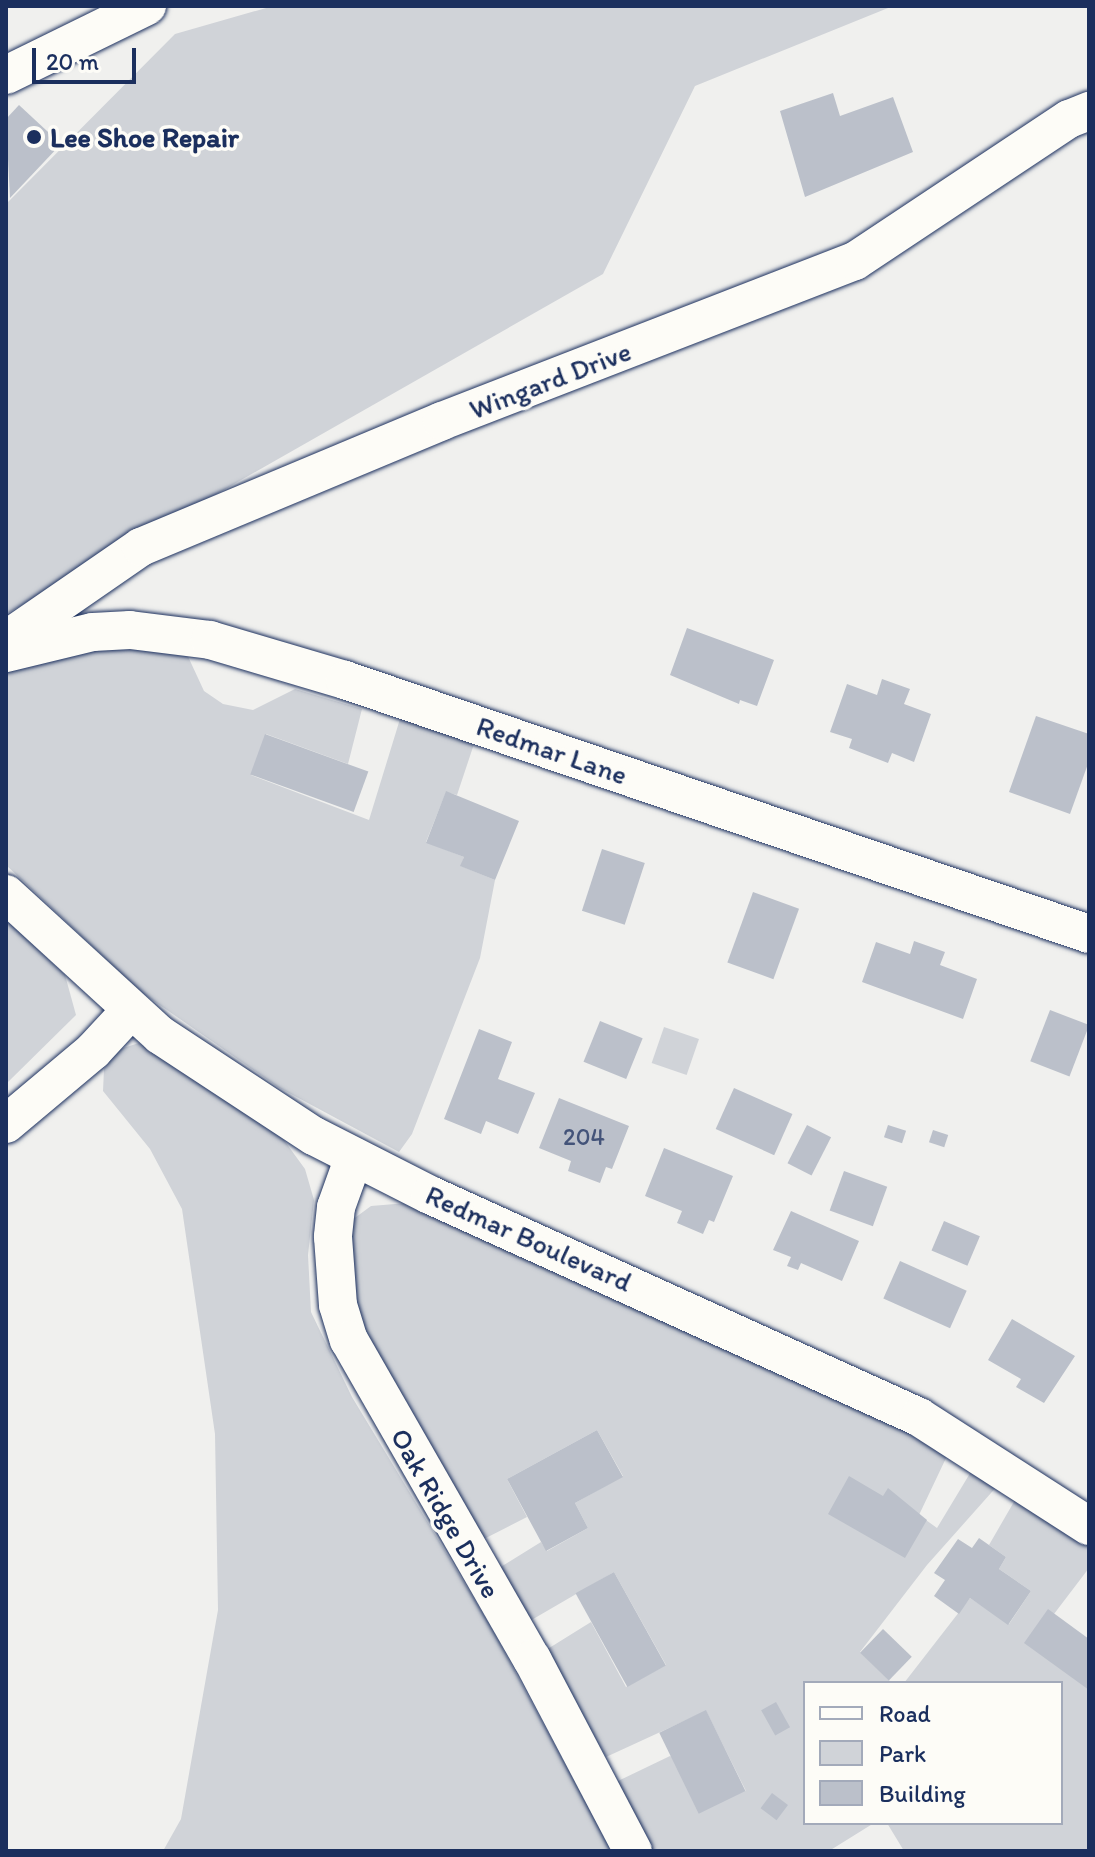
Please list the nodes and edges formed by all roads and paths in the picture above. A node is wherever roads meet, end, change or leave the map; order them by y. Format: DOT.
graph roads {
  1 [pos="147,6"];
  2 [pos="6,75"];
  3 [pos="1089,111"];
  4 [pos="6,640"];
  5 [pos="6,653"];
  6 [pos="6,894"];
  7 [pos="1089,934"];
  8 [pos="131,1010"];
  9 [pos="6,1124"];
  10 [pos="354,1157"];
  11 [pos="1089,1526"];
  12 [pos="633,1851"];
  1 -- 2 [label="street"];
  3 -- 4 [label="street, Wingard Drive"];
  5 -- 7 [label="street, Redmar Lane"];
  6 -- 8 [label="street, Redmar Boulevard"];
  8 -- 9 [label="street"];
  8 -- 10 [label="street, Redmar Boulevard"];
  10 -- 11 [label="street, Redmar Boulevard"];
  10 -- 12 [label="street, Oak Ridge Drive"];
}
